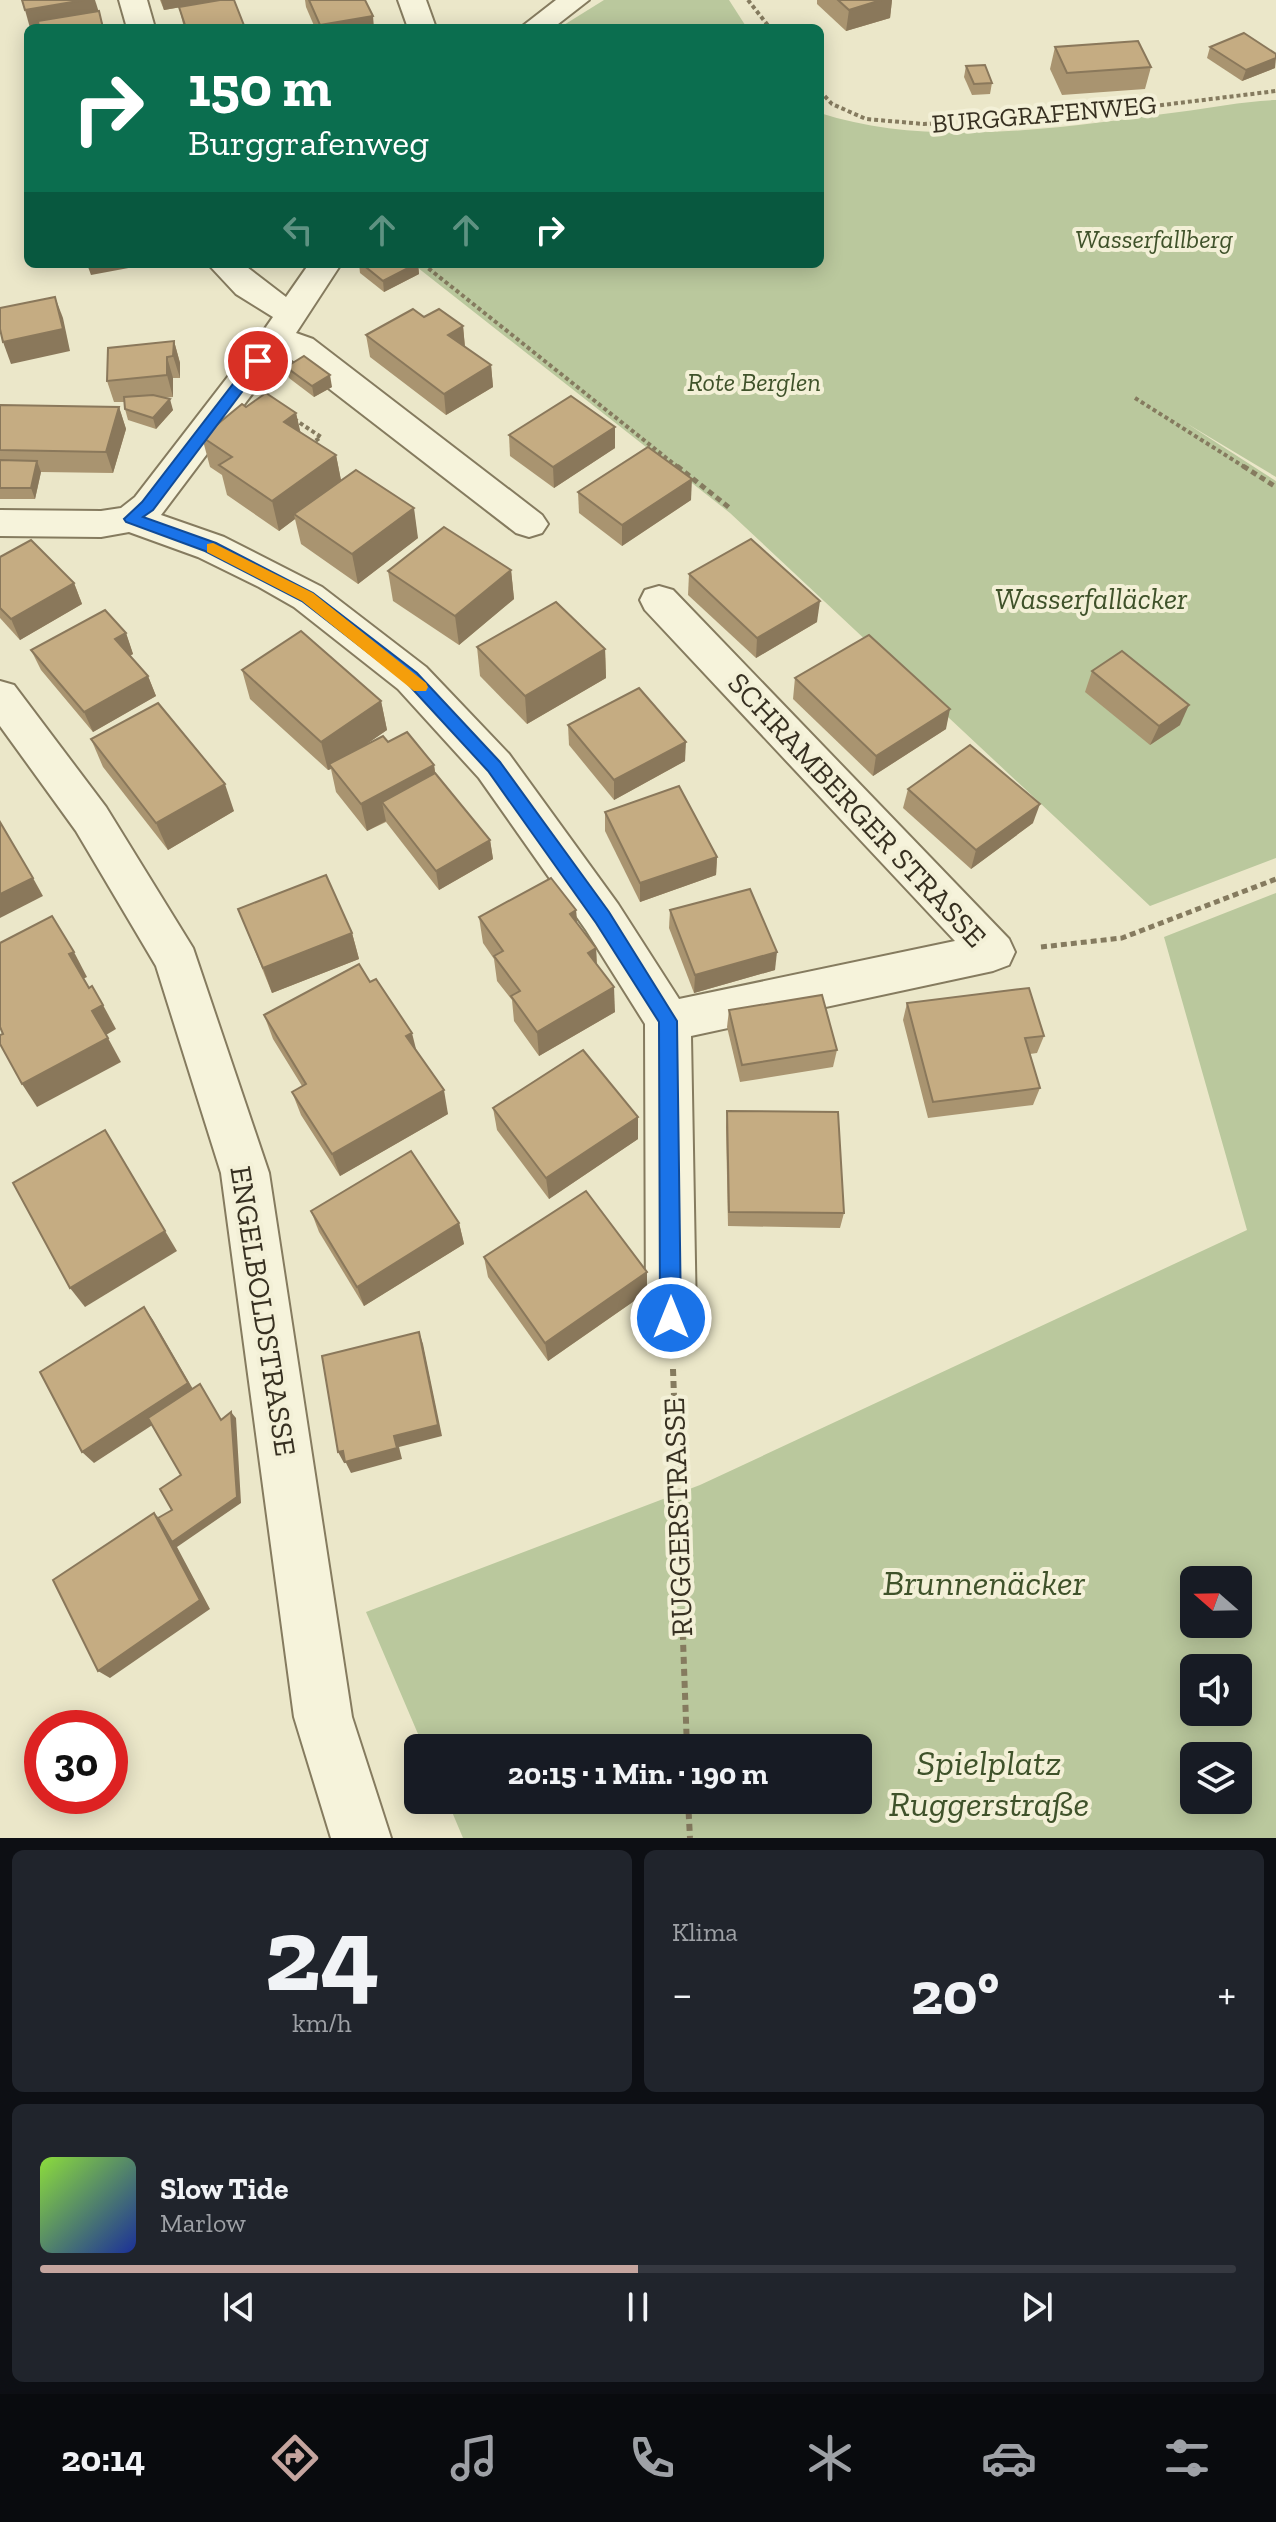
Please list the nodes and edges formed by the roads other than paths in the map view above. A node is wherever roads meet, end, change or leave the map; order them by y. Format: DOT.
graph roads {
  1 [pos="133,0"];
  2 [pos="412,0"];
  3 [pos="575,0"];
  4 [pos="140,24"];
  5 [pos="421,24"];
  6 [pos="540,24"];
  7 [pos="228,268"];
  8 [pos="322,268"];
  9 [pos="285,325"];
  10 [pos="131,519"];
  11 [pos="0,523"];
  12 [pos="529,524"];
  13 [pos="659,600"];
  14 [pos="0,696"];
  15 [pos="668,1021"];
  16 [pos="671,1318"];
  17 [pos="361,1838"];
  1 -- 4 [label="street"];
  2 -- 5 [label="street"];
  3 -- 6 [label="street"];
  7 -- 9 [label="street"];
  8 -- 9 [label="street"];
  9 -- 10 [label="street"];
  9 -- 12 [label="street"];
  10 -- 11 [label="street"];
  10 -- 15 [label="street"];
  13 -- 15 [label="street, SCHRAMBERGER STRASSE"];
  14 -- 17 [label="street, ENGELBOLDSTRASSE"];
  15 -- 16 [label="street"];
}
